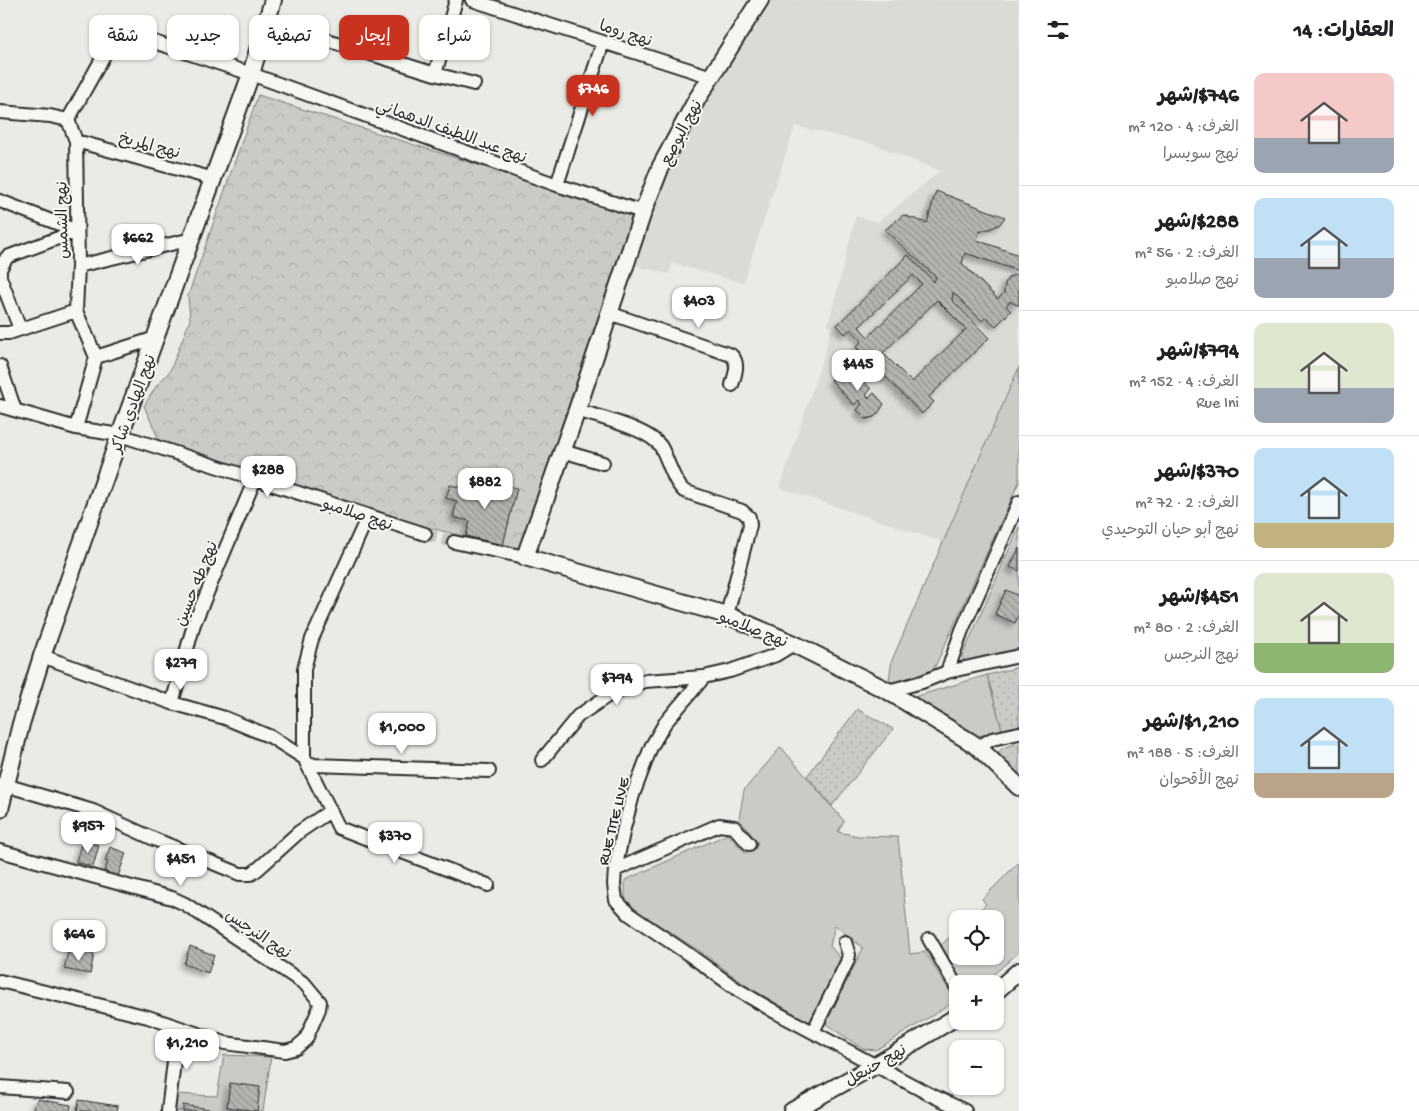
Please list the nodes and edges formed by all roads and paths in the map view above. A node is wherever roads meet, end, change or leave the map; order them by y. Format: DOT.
graph roads {
  1 [pos="273,0"];
  2 [pos="456,0"];
  3 [pos="472,0"];
  4 [pos="760,0"];
  5 [pos="268,15"];
  6 [pos="329,41"];
  7 [pos="603,42"];
  8 [pos="255,60"];
  9 [pos="251,74"];
  10 [pos="435,74"];
  11 [pos="712,76"];
  12 [pos="474,84"];
  13 [pos="0,112"];
  14 [pos="68,120"];
  15 [pos="76,141"];
  16 [pos="214,179"];
  17 [pos="557,185"];
  18 [pos="0,201"];
  19 [pos="643,212"];
  20 [pos="77,231"];
  21 [pos="192,239"];
  22 [pos="78,266"];
  23 [pos="0,276"];
  24 [pos="76,311"];
  25 [pos="609,313"];
  26 [pos="20,329"];
  27 [pos="0,332"];
  28 [pos="156,338"];
  29 [pos="96,357"];
  30 [pos="0,366"];
  31 [pos="732,385"];
  32 [pos="0,406"];
  33 [pos="15,410"];
  34 [pos="577,410"];
  35 [pos="76,428"];
  36 [pos="120,435"];
  37 [pos="562,451"];
  38 [pos="603,463"];
  39 [pos="255,479"];
  40 [pos="1019,502"];
  41 [pos="368,516"];
  42 [pos="425,534"];
  43 [pos="454,542"];
  44 [pos="525,557"];
  45 [pos="728,615"];
  46 [pos="794,644"];
  47 [pos="42,656"];
  48 [pos="1019,656"];
  49 [pos="947,672"];
  50 [pos="704,677"];
  51 [pos="888,691"];
  52 [pos="172,703"];
  53 [pos="1019,733"];
  54 [pos="978,746"];
  55 [pos="304,758"];
  56 [pos="542,760"];
  57 [pos="489,772"];
  58 [pos="4,777"];
  59 [pos="1019,787"];
  60 [pos="0,809"];
  61 [pos="330,812"];
  62 [pos="749,844"];
  63 [pos="0,851"];
  64 [pos="615,870"];
  65 [pos="488,885"];
  66 [pos="929,939"];
  67 [pos="845,942"];
  68 [pos="1019,971"];
  69 [pos="950,975"];
  70 [pos="0,981"];
  71 [pos="1004,984"];
  72 [pos="949,1021"];
  73 [pos="178,1028"];
  74 [pos="813,1032"];
  75 [pos="876,1065"];
  76 [pos="0,1087"];
  77 [pos="68,1092"];
  78 [pos="168,1111"];
  79 [pos="792,1111"];
  80 [pos="966,1111"];
  1 -- 5 [label="street, نهج الهادي شاكر"];
  2 -- 10 [label="street"];
  3 -- 7 [label="street, نهج روما"];
  4 -- 11 [label="street, نهج البوصع"];
  6 -- 10 [label="street"];
  7 -- 11 [label="street, نهج روما"];
  7 -- 17 [label="street"];
  8 -- 9 [label="street, نهج الهادي شاكر"];
  9 -- 14 [label="street, نهج عبد اللطيف الدهماني"];
  9 -- 16 [label="street, نهج الهادي شاكر"];
  9 -- 17 [label="street, نهج عبد اللطيف الدهماني"];
  10 -- 12 [label="street"];
  11 -- 19 [label="street, نهج البوصع"];
  13 -- 14 [label="street"];
  14 -- 15 [label="street, نهج الشمس"];
  15 -- 16 [label="street, نهج المريخ"];
  15 -- 20 [label="street, نهج الشمس"];
  16 -- 21 [label="street, نهج الهادي شاكر"];
  17 -- 19 [label="street, نهج عبد اللطيف الدهماني"];
  18 -- 20 [label="street"];
  19 -- 25 [label="street, نهج البوصع"];
  20 -- 22 [label="street, نهج الشمس"];
  20 -- 23 [label="street"];
  21 -- 22 [label="street"];
  21 -- 28 [label="street, نهج الهادي شاكر"];
  22 -- 24 [label="street, نهج الشمس"];
  23 -- 26 [label="street"];
  24 -- 26 [label="street"];
  24 -- 29 [label="street"];
  25 -- 31 [label="street"];
  25 -- 34 [label="street, نهج البوصع"];
  26 -- 27 [label="street"];
  28 -- 29 [label="street"];
  28 -- 36 [label="street, نهج الهادي شاكر"];
  29 -- 35 [label="street"];
  30 -- 33 [label="street"];
  32 -- 33 [label="street, نهج صلامبو"];
  33 -- 35 [label="street, نهج صلامبو"];
  34 -- 37 [label="street, نهج البوصع"];
  34 -- 45 [label="street"];
  35 -- 36 [label="street, نهج صلامبو"];
  36 -- 39 [label="street, نهج صلامبو"];
  36 -- 47 [label="street, نهج الهادي شاكر"];
  37 -- 38 [label="street"];
  37 -- 44 [label="street, نهج البوصع"];
  39 -- 41 [label="street, نهج صلامبو"];
  39 -- 52 [label="street, نهج طه حسين"];
  40 -- 49 [label="street"];
  41 -- 42 [label="street, نهج صلامبو"];
  41 -- 55 [label="street"];
  43 -- 44 [label="street, نهج صلامبو"];
  44 -- 45 [label="street, نهج صلامبو"];
  45 -- 46 [label="street, نهج صلامبو"];
  46 -- 50 [label="street"];
  46 -- 51 [label="street, نهج صلامبو"];
  47 -- 52 [label="street"];
  47 -- 58 [label="street, نهج الهادي شاكر"];
  48 -- 49 [label="street"];
  49 -- 51 [label="street"];
  50 -- 56 [label="street"];
  50 -- 64 [label="street, RUE TITE LIVE"];
  51 -- 54 [label="street, نهج صلامبو"];
  52 -- 55 [label="street"];
  53 -- 54 [label="street"];
  54 -- 59 [label="street, نهج صلامبو"];
  55 -- 57 [label="street"];
  55 -- 61 [label="street"];
  58 -- 60 [label="street, نهج الهادي شاكر"];
  58 -- 61 [label="street"];
  61 -- 65 [label="street"];
  62 -- 64 [label="street"];
  63 -- 73 [label="street, نهج النرجس"];
  64 -- 74 [label="street, RUE TITE LIVE"];
  66 -- 69 [label="street"];
  67 -- 74 [label="street"];
  68 -- 71 [label="street"];
  70 -- 73 [label="street"];
  72 -- 75 [label="street, نهج حنبعل"];
  73 -- 78 [label="street"];
  74 -- 75 [label="street, RUE TITE LIVE"];
  75 -- 79 [label="street, نهج حنبعل"];
  75 -- 80 [label="street, RUE TITE LIVE"];
  76 -- 77 [label="street"];
}
